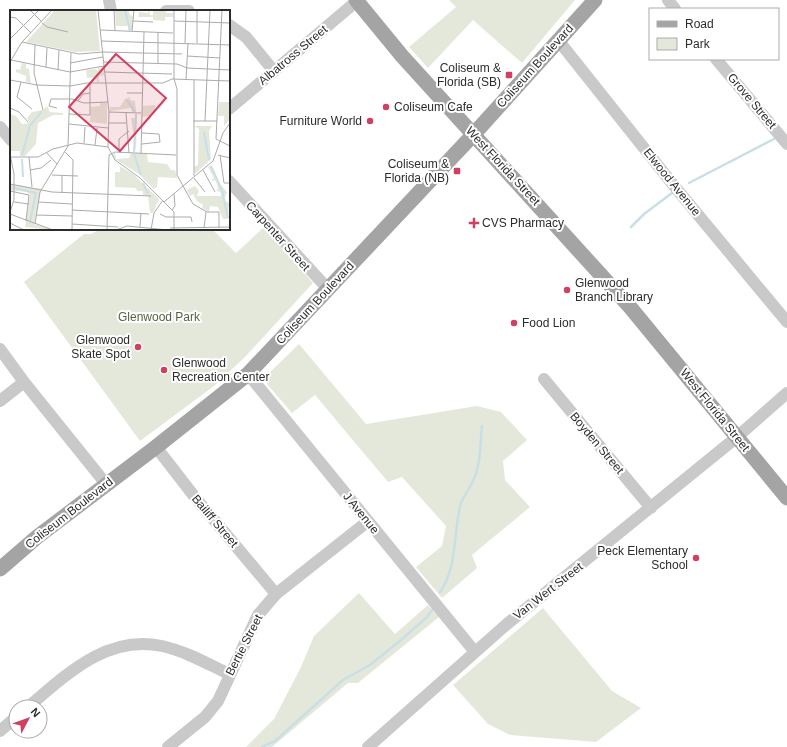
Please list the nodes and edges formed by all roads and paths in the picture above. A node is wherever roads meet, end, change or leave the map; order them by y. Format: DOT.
graph roads {
  1 [pos="109,0"];
  2 [pos="595,0"];
  3 [pos="668,0"];
  4 [pos="356,1"];
  5 [pos="674,8"];
  6 [pos="111,10"];
  7 [pos="230,26"];
  8 [pos="558,40"];
  9 [pos="717,60"];
  10 [pos="274,70"];
  11 [pos="230,108"];
  12 [pos="0,127"];
  13 [pos="473,134"];
  14 [pos="10,139"];
  15 [pos="787,144"];
  16 [pos="230,182"];
  17 [pos="328,289"];
  18 [pos="787,322"];
  19 [pos="0,349"];
  20 [pos="248,374"];
  21 [pos="544,379"];
  22 [pos="24,382"];
  23 [pos="787,394"];
  24 [pos="0,402"];
  25 [pos="737,437"];
  26 [pos="156,447"];
  27 [pos="106,484"];
  28 [pos="787,498"];
  29 [pos="651,508"];
  30 [pos="367,522"];
  31 [pos="0,569"];
  32 [pos="276,594"];
  33 [pos="475,652"];
  34 [pos="229,674"];
  35 [pos="37,699"];
  36 [pos="8,724"];
  37 [pos="0,730"];
  38 [pos="168,747"];
  39 [pos="368,747"];
  1 -- 6 [label="street"];
  2 -- 8 [label="main road, Coliseum Boulevard"];
  3 -- 5 [label="street"];
  4 -- 10 [label="street, Albatross Street"];
  4 -- 13 [label="main road, West Florida Street"];
  7 -- 10 [label="street"];
  8 -- 13 [label="main road, Coliseum Boulevard"];
  8 -- 18 [label="street, Elwood Avenue"];
  9 -- 15 [label="street, Grove Street"];
  10 -- 11 [label="street, Albatross Street"];
  12 -- 14 [label="street"];
  13 -- 17 [label="main road, Coliseum Boulevard"];
  13 -- 25 [label="main road, West Florida Street"];
  16 -- 17 [label="street, Carpenter Street"];
  17 -- 20 [label="main road, Coliseum Boulevard"];
  19 -- 22 [label="street"];
  20 -- 26 [label="main road, Coliseum Boulevard"];
  20 -- 30 [label="street, J Avenue"];
  21 -- 29 [label="street, Boyden Street"];
  22 -- 24 [label="street"];
  22 -- 27 [label="street"];
  23 -- 25 [label="street, Van Wert Street"];
  25 -- 28 [label="main road, West Florida Street"];
  25 -- 29 [label="street, Van Wert Street"];
  26 -- 27 [label="main road, Coliseum Boulevard"];
  26 -- 32 [label="street, Bailiff Street"];
  27 -- 31 [label="main road, Coliseum Boulevard"];
  29 -- 33 [label="street, Van Wert Street"];
  30 -- 32 [label="street, Bertie Street"];
  30 -- 33 [label="street, J Avenue"];
  32 -- 34 [label="street, Bertie Street"];
  33 -- 39 [label="street, Van Wert Street"];
  34 -- 35 [label="street"];
  34 -- 38 [label="street, Bertie Street"];
  36 -- 37 [label="street"];
}
